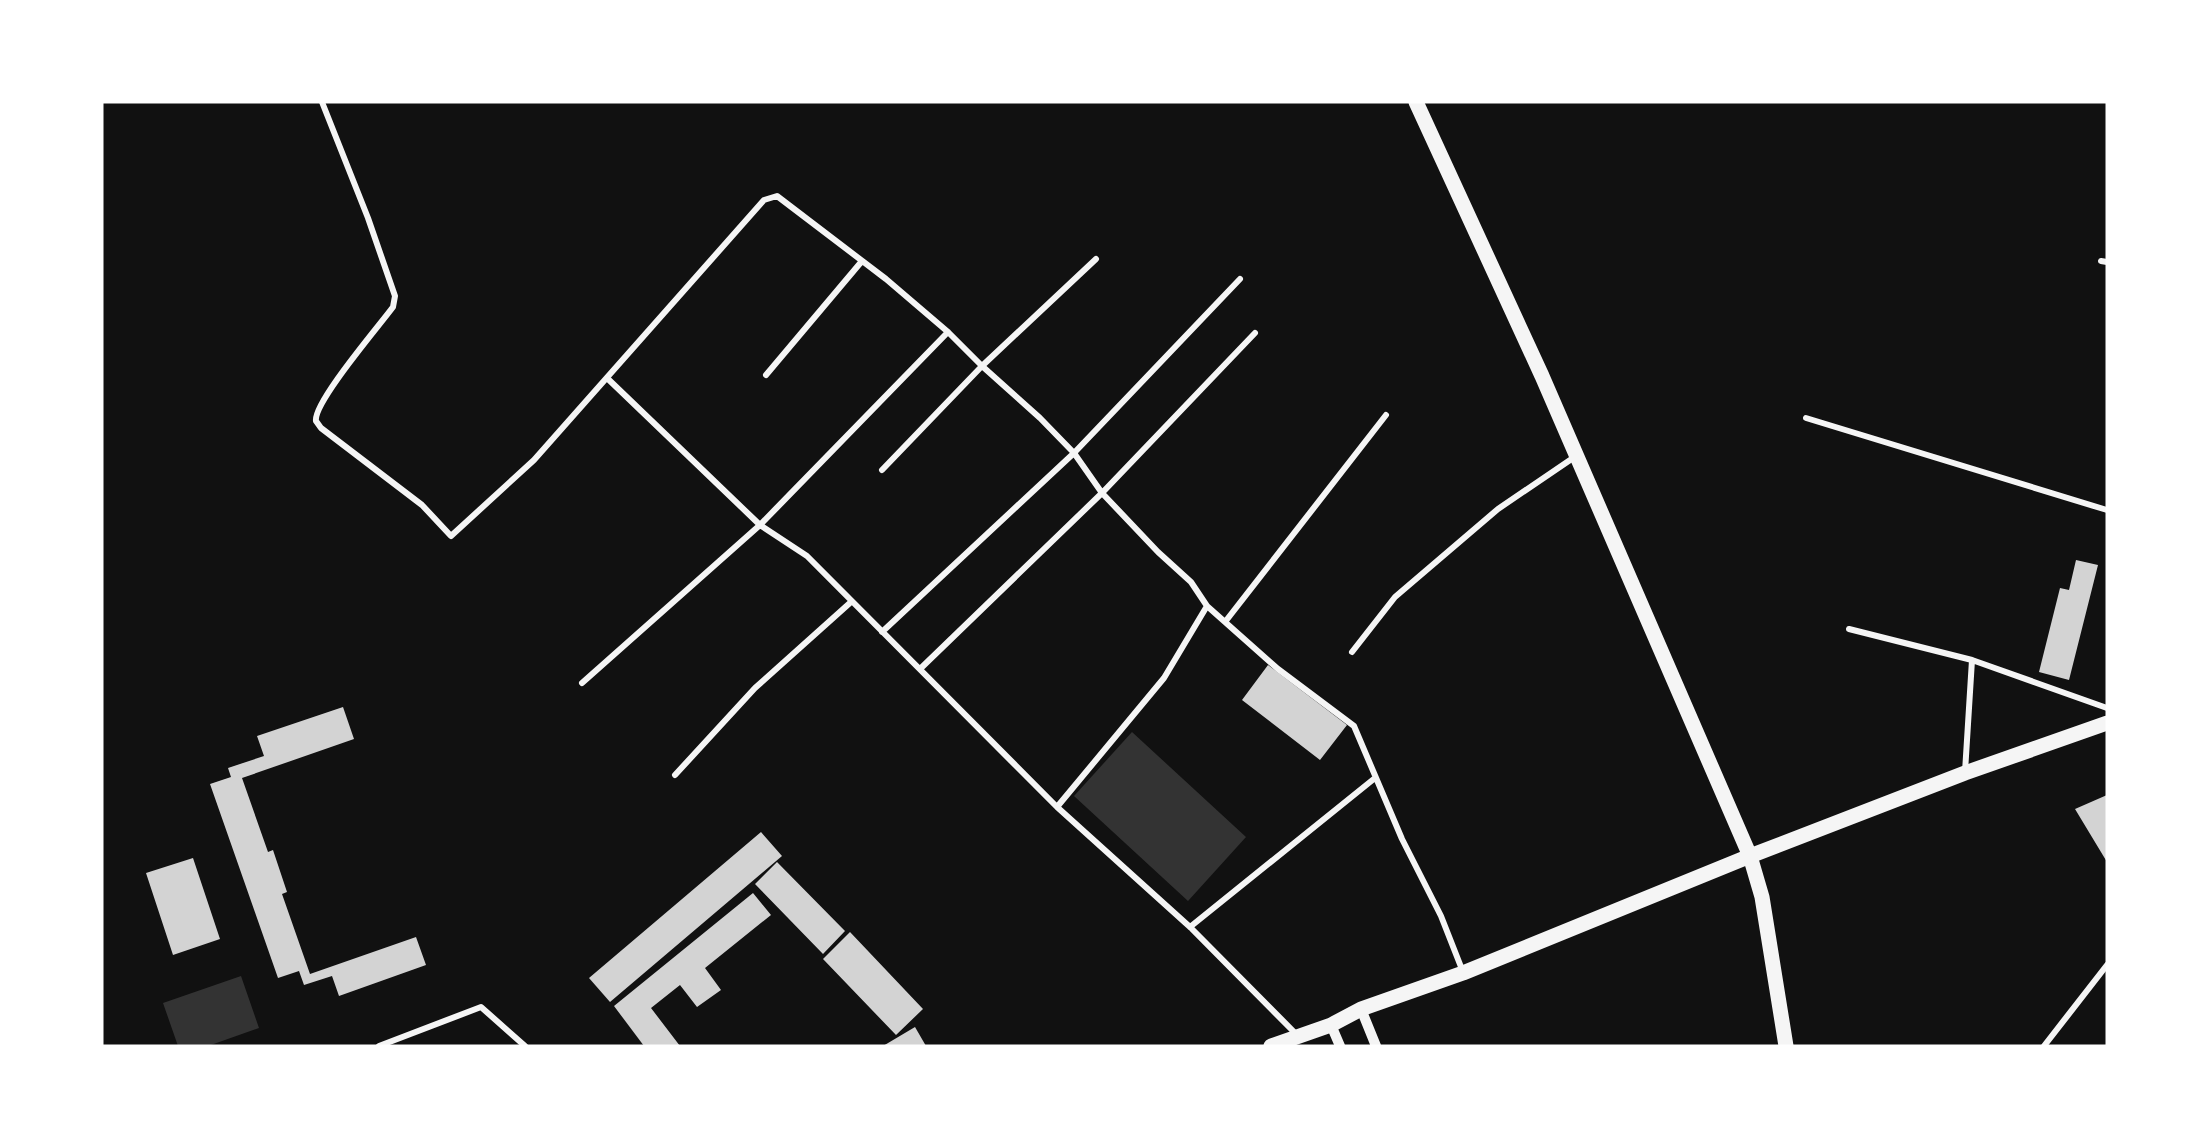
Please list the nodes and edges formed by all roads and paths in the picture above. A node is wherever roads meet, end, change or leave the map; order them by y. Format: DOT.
graph roads {
  1 [pos="322,102"];
  2 [pos="1416,102"];
  3 [pos="1096,259"];
  4 [pos="862,261"];
  5 [pos="1239,279"];
  6 [pos="948,332"];
  7 [pos="1255,333"];
  8 [pos="982,366"];
  9 [pos="766,375"];
  10 [pos="608,379"];
  11 [pos="1386,415"];
  12 [pos="1806,418"];
  13 [pos="1074,453"];
  14 [pos="1577,456"];
  15 [pos="882,470"];
  16 [pos="1102,493"];
  17 [pos="2107,510"];
  18 [pos="760,525"];
  19 [pos="851,602"];
  20 [pos="1207,606"];
  21 [pos="1225,622"];
  22 [pos="1849,629"];
  23 [pos="882,632"];
  24 [pos="1352,652"];
  25 [pos="1972,660"];
  26 [pos="920,669"];
  27 [pos="582,683"];
  28 [pos="2107,708"];
  29 [pos="2107,723"];
  30 [pos="1965,773"];
  31 [pos="675,775"];
  32 [pos="1375,778"];
  33 [pos="1057,807"];
  34 [pos="1750,856"];
  35 [pos="1190,927"];
  36 [pos="2107,965"];
  37 [pos="1463,973"];
  38 [pos="1361,1009"];
  39 [pos="1331,1024"];
  40 [pos="1298,1036"];
  41 [pos="378,1046"];
  42 [pos="525,1046"];
  43 [pos="1271,1046"];
  44 [pos="1340,1046"];
  45 [pos="1376,1046"];
  46 [pos="1786,1046"];
  47 [pos="2044,1046"];
  1 -- 10 [label="street"];
  2 -- 14 [label="main road"];
  3 -- 8 [label="street"];
  4 -- 6 [label="street"];
  4 -- 9 [label="street"];
  4 -- 10 [label="street"];
  5 -- 13 [label="street"];
  6 -- 8 [label="street"];
  6 -- 18 [label="street"];
  7 -- 16 [label="street"];
  8 -- 13 [label="street"];
  8 -- 15 [label="street"];
  10 -- 18 [label="street"];
  11 -- 21 [label="street"];
  12 -- 17 [label="street"];
  13 -- 16 [label="street"];
  13 -- 23 [label="street"];
  14 -- 24 [label="street"];
  14 -- 34 [label="main road"];
  16 -- 20 [label="street"];
  16 -- 26 [label="street"];
  18 -- 19 [label="street"];
  18 -- 27 [label="street"];
  19 -- 23 [label="street"];
  19 -- 31 [label="street"];
  20 -- 21 [label="street"];
  20 -- 33 [label="street"];
  21 -- 32 [label="street"];
  22 -- 25 [label="street"];
  23 -- 26 [label="street"];
  25 -- 28 [label="street"];
  25 -- 30 [label="street"];
  26 -- 33 [label="street"];
  29 -- 30 [label="main road"];
  30 -- 34 [label="main road"];
  32 -- 35 [label="street"];
  32 -- 37 [label="street"];
  33 -- 35 [label="street"];
  34 -- 37 [label="main road"];
  34 -- 46 [label="main road"];
  35 -- 40 [label="street"];
  36 -- 47 [label="street"];
  37 -- 38 [label="main road"];
  38 -- 39 [label="main road"];
  38 -- 45 [label="street"];
  39 -- 40 [label="main road"];
  39 -- 44 [label="street"];
  40 -- 43 [label="main road"];
  41 -- 42 [label="street"];
}
